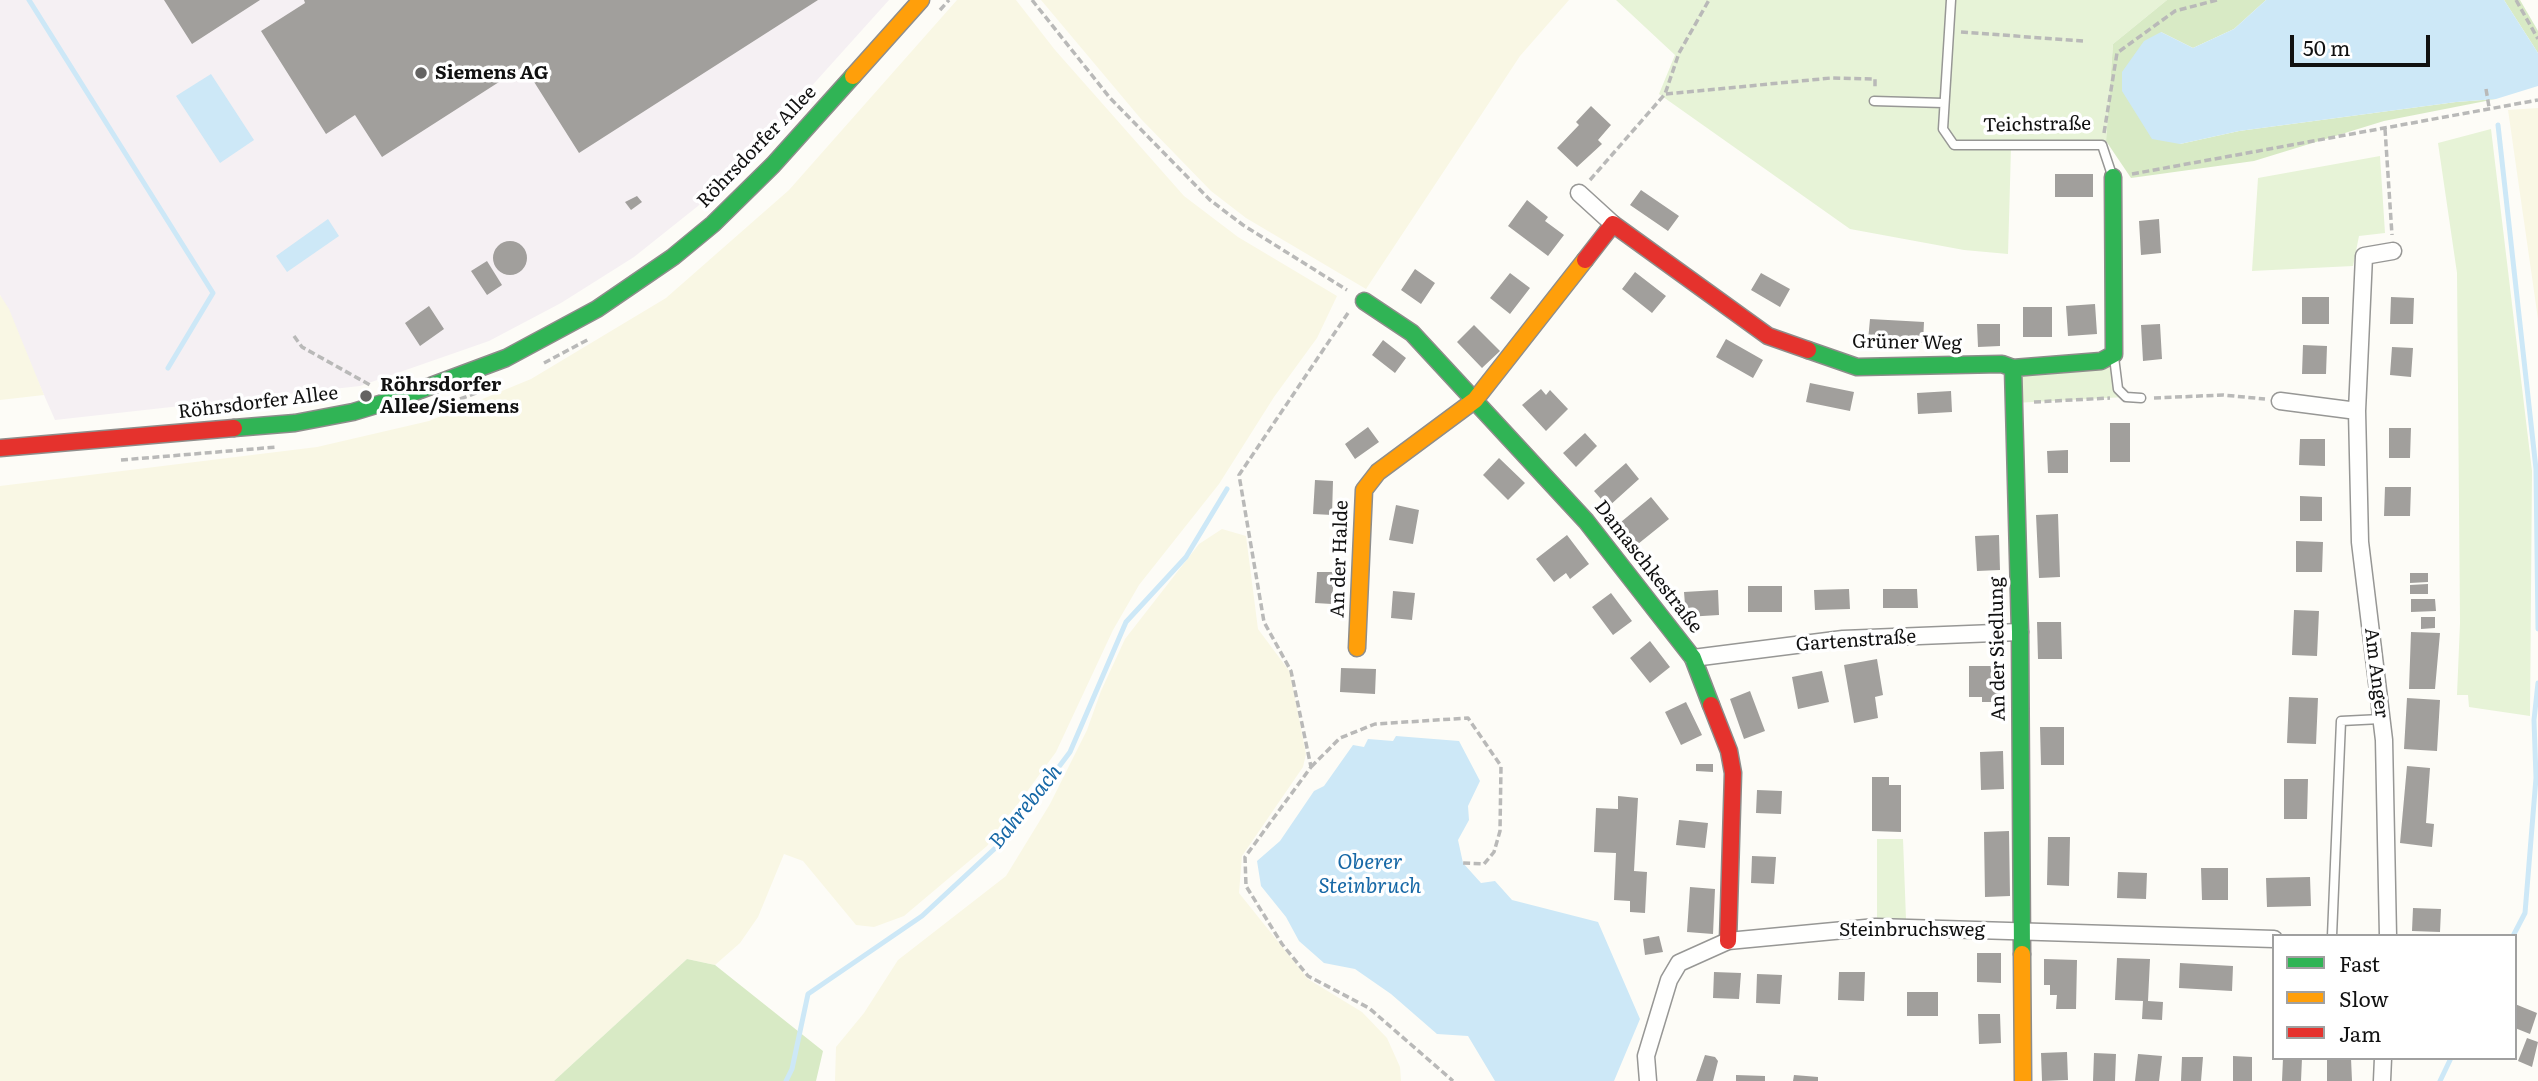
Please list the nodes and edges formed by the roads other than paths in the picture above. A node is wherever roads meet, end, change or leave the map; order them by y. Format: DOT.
graph roads {
  1 [pos="921,0"];
  2 [pos="1951,0"];
  3 [pos="1874,101"];
  4 [pos="1943,103"];
  5 [pos="2113,177"];
  6 [pos="1578,193"];
  7 [pos="1613,224"];
  8 [pos="2393,251"];
  9 [pos="1361,299"];
  10 [pos="2114,354"];
  11 [pos="2013,368"];
  12 [pos="2141,398"];
  13 [pos="1475,400"];
  14 [pos="2280,401"];
  15 [pos="2357,411"];
  16 [pos="0,448"];
  17 [pos="2020,632"];
  18 [pos="1357,648"];
  19 [pos="1693,658"];
  20 [pos="2381,719"];
  21 [pos="2023,930"];
  22 [pos="2332,934"];
  23 [pos="2388,934"];
  24 [pos="2272,939"];
  25 [pos="1728,940"];
  26 [pos="2383,1060"];
  27 [pos="1648,1081"];
  28 [pos="2023,1081"];
  29 [pos="2382,1081"];
  1 -- 16 [label="street, Röhrsdorfer Allee"];
  2 -- 4 [label="lane, Teichstraße"];
  3 -- 4 [label="lane"];
  4 -- 5 [label="lane, Teichstraße"];
  5 -- 10 [label="street, Teichstraße"];
  6 -- 7 [label="street, Grüner Weg"];
  7 -- 11 [label="street, Grüner Weg"];
  7 -- 13 [label="street"];
  8 -- 15 [label="street, Am Anger"];
  9 -- 13 [label="street, Damaschkestraße"];
  10 -- 11 [label="street, Grüner Weg"];
  10 -- 12 [label="lane"];
  11 -- 17 [label="street, An der Siedlung"];
  13 -- 18 [label="street, An der Halde"];
  13 -- 19 [label="street, Damaschkestraße"];
  14 -- 15 [label="street"];
  15 -- 20 [label="street, Am Anger"];
  17 -- 19 [label="street, Gartenstraße"];
  17 -- 21 [label="street, An der Siedlung"];
  19 -- 25 [label="street, Damaschkestraße"];
  20 -- 22 [label="lane"];
  20 -- 23 [label="street, Am Anger"];
  21 -- 24 [label="street, Steinbruchsweg"];
  21 -- 25 [label="street, Steinbruchsweg"];
  21 -- 28 [label="street, An der Siedlung"];
  25 -- 27 [label="street, Steinbruchsweg"];
  26 -- 29 [label="street"];
}
